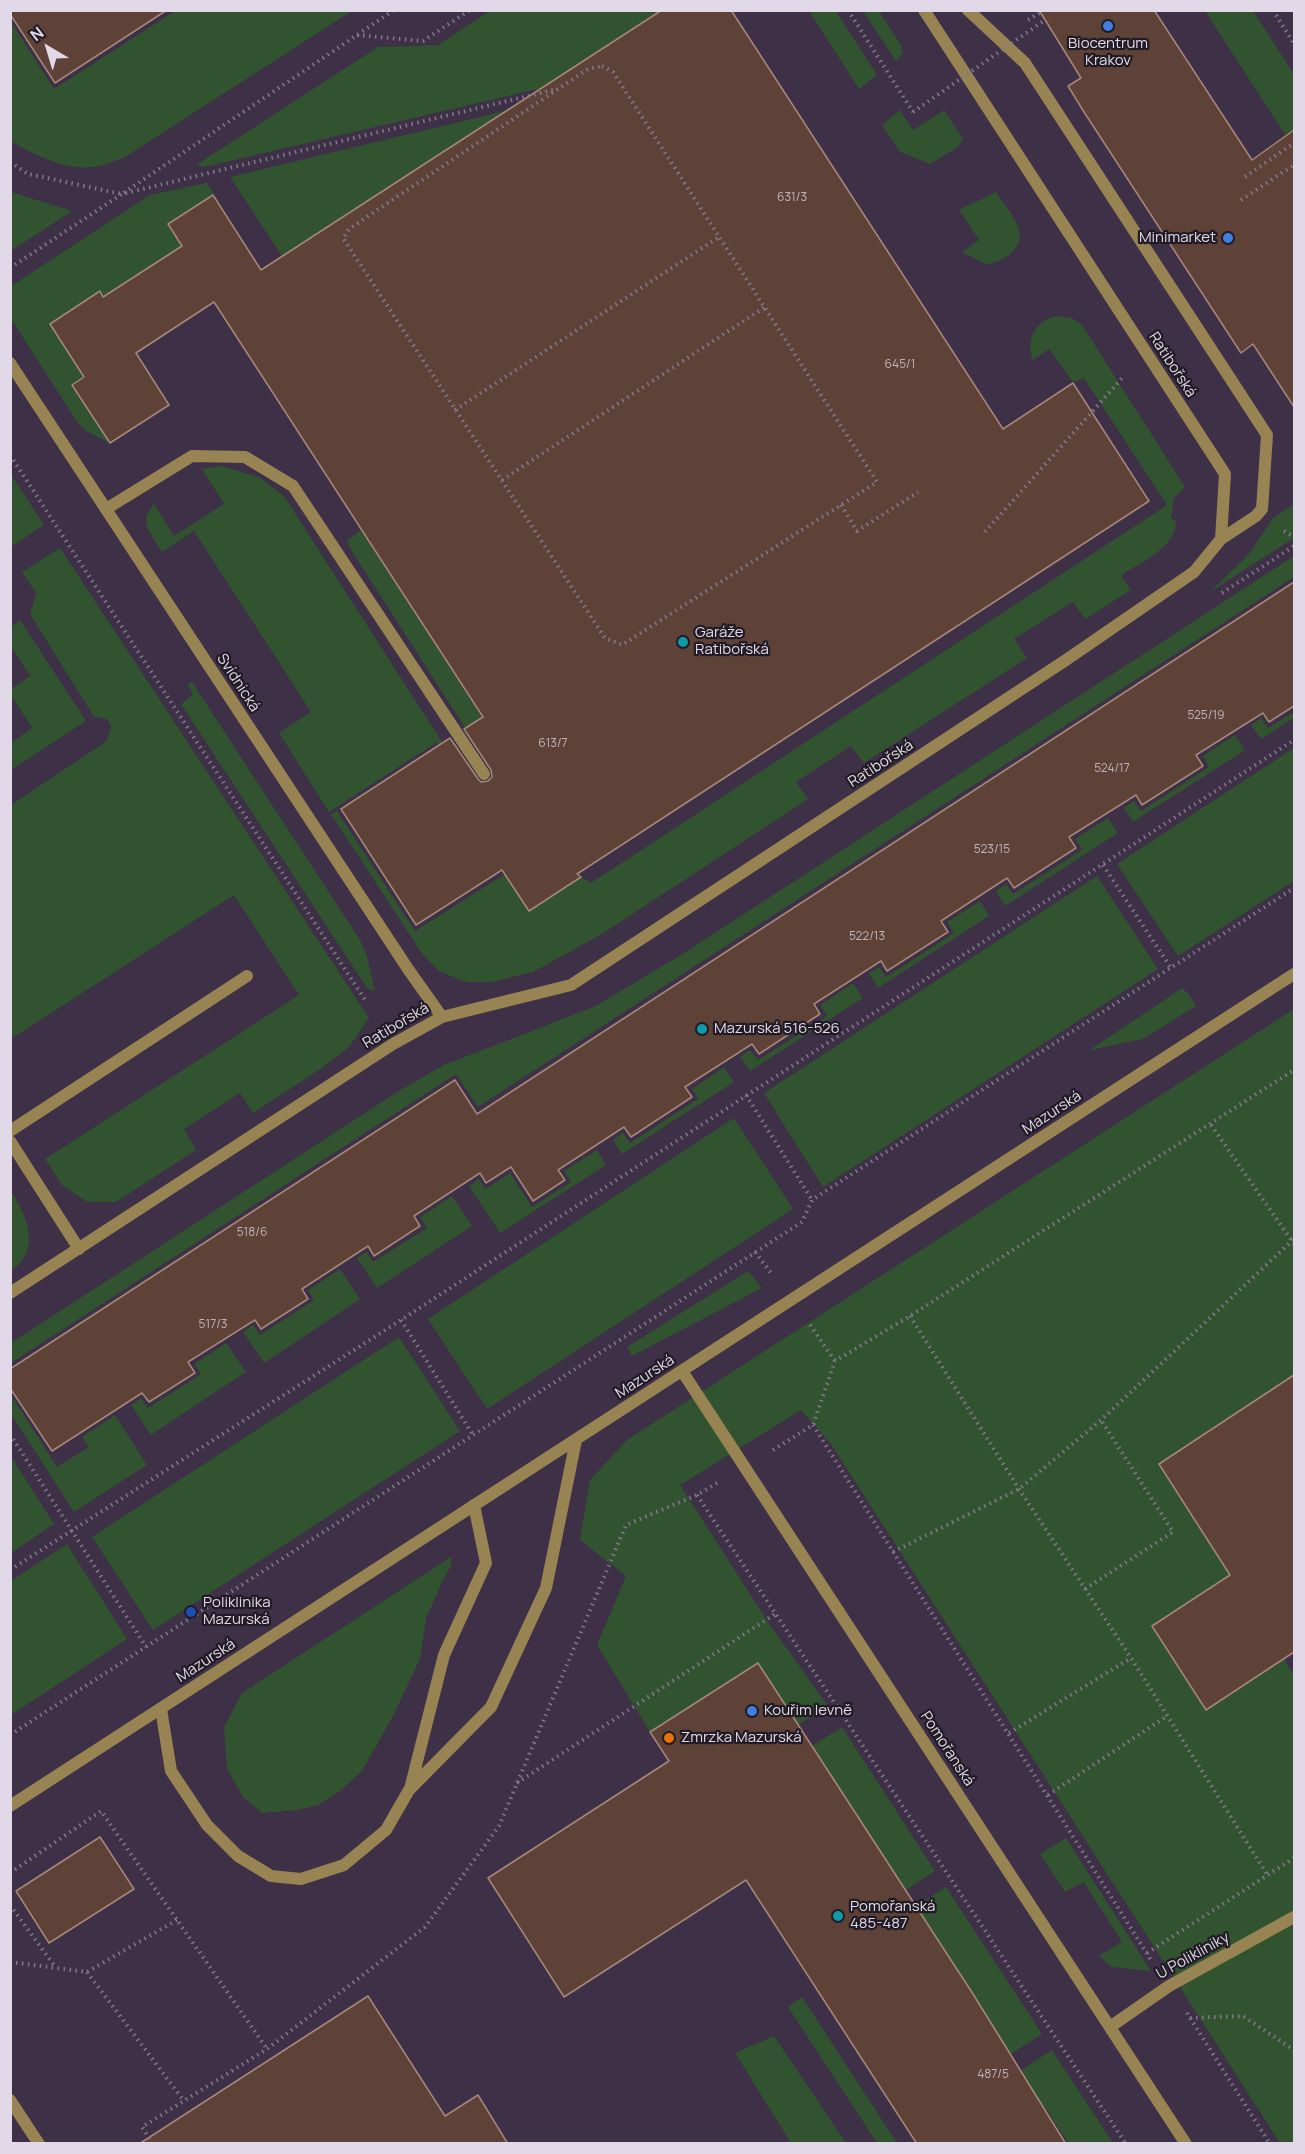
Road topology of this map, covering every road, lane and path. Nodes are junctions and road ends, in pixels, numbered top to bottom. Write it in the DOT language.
graph roads {
  1 [pos="394,10"];
  2 [pos="470,10"];
  3 [pos="848,10"];
  4 [pos="924,10"];
  5 [pos="968,10"];
  6 [pos="1273,10"];
  7 [pos="1041,12"];
  8 [pos="1045,20"];
  9 [pos="1026,22"];
  10 [pos="357,35"];
  11 [pos="1294,44"];
  12 [pos="560,88"];
  13 [pos="1294,143"];
  14 [pos="10,162"];
  15 [pos="1294,165"];
  16 [pos="1245,177"];
  17 [pos="122,194"];
  18 [pos="1241,200"];
  19 [pos="719,237"];
  20 [pos="10,268"];
  21 [pos="765,307"];
  22 [pos="10,363"];
  23 [pos="1124,375"];
  24 [pos="455,410"];
  25 [pos="10,455"];
  26 [pos="501,480"];
  27 [pos="918,492"];
  28 [pos="840,505"];
  29 [pos="106,509"];
  30 [pos="985,532"];
  31 [pos="1221,538"];
  32 [pos="1294,546"];
  33 [pos="1194,572"];
  34 [pos="1294,740"];
  35 [pos="484,774"];
  36 [pos="1103,865"];
  37 [pos="1294,888"];
  38 [pos="1171,968"];
  39 [pos="1294,974"];
  40 [pos="247,976"];
  41 [pos="367,1003"];
  42 [pos="442,1017"];
  43 [pos="1294,1070"];
  44 [pos="746,1095"];
  45 [pos="1211,1125"];
  46 [pos="10,1131"];
  47 [pos="10,1141"];
  48 [pos="812,1200"];
  49 [pos="1294,1241"];
  50 [pos="79,1249"];
  51 [pos="10,1293"];
  52 [pos="910,1316"];
  53 [pos="401,1320"];
  54 [pos="682,1371"];
  55 [pos="1101,1420"];
  56 [pos="813,1425"];
  57 [pos="10,1434"];
  58 [pos="473,1435"];
  59 [pos="576,1440"];
  60 [pos="744,1466"];
  61 [pos="1019,1489"];
  62 [pos="697,1495"];
  63 [pos="474,1505"];
  64 [pos="72,1530"];
  65 [pos="893,1552"];
  66 [pos="10,1570"];
  67 [pos="1085,1589"];
  68 [pos="775,1614"];
  69 [pos="146,1647"];
  70 [pos="1131,1658"];
  71 [pos="161,1709"];
  72 [pos="1167,1716"];
  73 [pos="1008,1733"];
  74 [pos="10,1735"];
  75 [pos="517,1783"];
  76 [pos="409,1790"];
  77 [pos="1048,1795"];
  78 [pos="10,1806"];
  79 [pos="1294,1858"];
  80 [pos="10,1873"];
  81 [pos="1268,1876"];
  82 [pos="10,1905"];
  83 [pos="1294,1917"];
  84 [pos="177,1920"];
  85 [pos="1147,1953"];
  86 [pos="10,1962"];
  87 [pos="57,1968"];
  88 [pos="87,1972"];
  89 [pos="1168,1986"];
  90 [pos="1190,2018"];
  91 [pos="1110,2027"];
  92 [pos="267,2049"];
  93 [pos="1294,2050"];
  94 [pos="10,2100"];
  95 [pos="184,2101"];
  96 [pos="39,2144"];
  97 [pos="153,2144"];
  98 [pos="1126,2144"];
  99 [pos="1186,2144"];
  100 [pos="1270,2144"];
  1 -- 10 [label="path"];
  2 -- 10 [label="path"];
  3 -- 8 [label="path, bridge"];
  4 -- 31 [label="street, Ratibořská"];
  5 -- 31 [label="street"];
  6 -- 11 [label="path"];
  7 -- 9 [label="path"];
  10 -- 17 [label="path"];
  12 -- 17 [label="path"];
  12 -- 19 [label="path"];
  12 -- 24 [label="path"];
  13 -- 16 [label="path"];
  14 -- 17 [label="path"];
  15 -- 18 [label="path"];
  17 -- 20 [label="path"];
  19 -- 21 [label="path"];
  19 -- 24 [label="path"];
  21 -- 26 [label="path"];
  21 -- 28 [label="path"];
  22 -- 29 [label="street, Svídnická"];
  23 -- 30 [label="path"];
  24 -- 26 [label="path"];
  25 -- 41 [label="path"];
  26 -- 28 [label="path"];
  27 -- 28 [label="path"];
  29 -- 35 [label="street"];
  29 -- 42 [label="street, Svídnická"];
  31 -- 33 [label="street, Ratibořská"];
  32 -- 33 [label="path"];
  33 -- 42 [label="street, Ratibořská"];
  34 -- 36 [label="path"];
  36 -- 38 [label="path"];
  36 -- 44 [label="path"];
  37 -- 38 [label="path"];
  38 -- 48 [label="path"];
  39 -- 54 [label="street, Mazurská"];
  40 -- 46 [label="street"];
  42 -- 50 [label="street, Ratibořská"];
  43 -- 45 [label="path"];
  44 -- 48 [label="path"];
  44 -- 53 [label="path"];
  45 -- 49 [label="path"];
  45 -- 52 [label="path"];
  47 -- 50 [label="street"];
  48 -- 58 [label="path"];
  49 -- 55 [label="path"];
  50 -- 51 [label="street, Ratibořská"];
  52 -- 56 [label="path"];
  52 -- 61 [label="path"];
  53 -- 58 [label="path"];
  53 -- 64 [label="path"];
  54 -- 59 [label="street, Mazurská"];
  54 -- 60 [label="street, Pomořanská"];
  55 -- 61 [label="path"];
  55 -- 67 [label="path"];
  56 -- 60 [label="path"];
  56 -- 65 [label="path"];
  57 -- 64 [label="path"];
  58 -- 69 [label="path"];
  59 -- 63 [label="street, Mazurská"];
  59 -- 76 [label="street"];
  60 -- 62 [label="path"];
  60 -- 91 [label="street, Pomořanská"];
  61 -- 65 [label="path"];
  61 -- 67 [label="path"];
  62 -- 68 [label="path"];
  62 -- 75 [label="path"];
  63 -- 71 [label="street, Mazurská"];
  63 -- 76 [label="street"];
  64 -- 66 [label="path"];
  64 -- 69 [label="path"];
  65 -- 73 [label="path"];
  67 -- 70 [label="path"];
  68 -- 75 [label="path"];
  68 -- 98 [label="path"];
  69 -- 74 [label="path"];
  70 -- 72 [label="path"];
  70 -- 73 [label="path"];
  71 -- 76 [label="street"];
  71 -- 78 [label="street, Mazurská"];
  72 -- 77 [label="path"];
  72 -- 81 [label="path"];
  73 -- 77 [label="path"];
  75 -- 92 [label="path"];
  77 -- 85 [label="path"];
  79 -- 81 [label="path"];
  80 -- 84 [label="path"];
  81 -- 85 [label="path"];
  82 -- 87 [label="path"];
  83 -- 89 [label="street, U Polikliniky"];
  84 -- 88 [label="path"];
  84 -- 92 [label="path"];
  85 -- 89 [label="path"];
  86 -- 87 [label="path"];
  87 -- 88 [label="path"];
  88 -- 95 [label="path"];
  89 -- 90 [label="path"];
  89 -- 91 [label="street, U Polikliniky"];
  90 -- 93 [label="path"];
  90 -- 100 [label="path"];
  91 -- 99 [label="street, Pomořanská"];
  92 -- 95 [label="path"];
  94 -- 96 [label="street"];
  95 -- 97 [label="path"];
}
